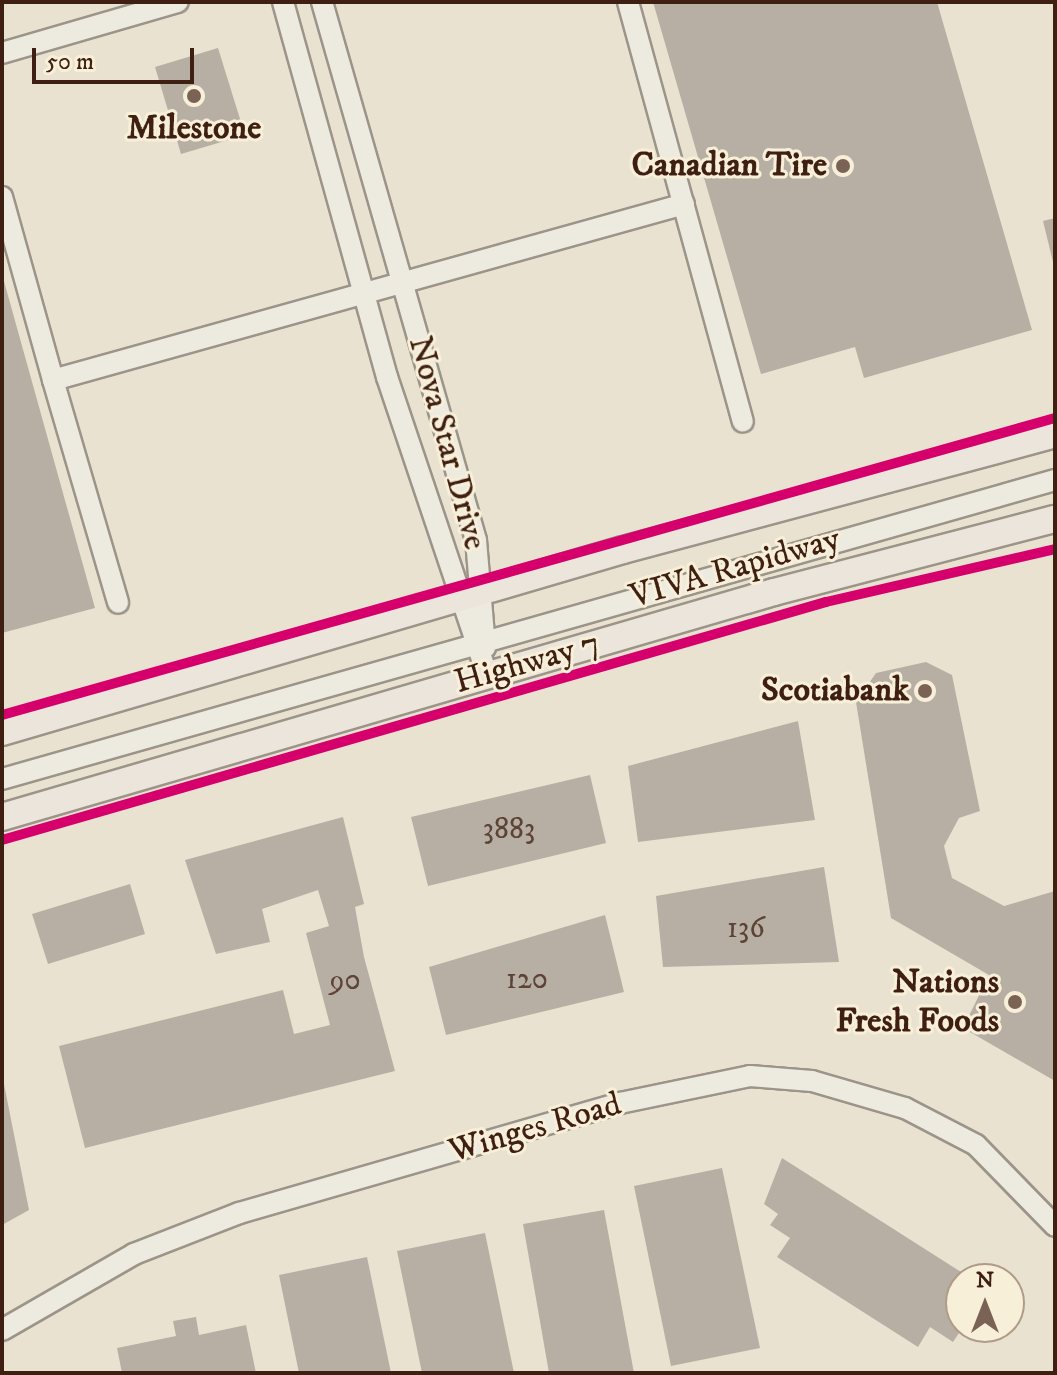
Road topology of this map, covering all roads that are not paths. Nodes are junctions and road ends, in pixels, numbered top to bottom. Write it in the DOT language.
graph roads {
  1 [pos="178,2"];
  2 [pos="283,2"];
  3 [pos="322,2"];
  4 [pos="628,2"];
  5 [pos="2,53"];
  6 [pos="2,197"];
  7 [pos="684,204"];
  8 [pos="404,282"];
  9 [pos="364,293"];
  10 [pos="53,380"];
  11 [pos="743,422"];
  12 [pos="1055,434"];
  13 [pos="1055,480"];
  14 [pos="1055,519"];
  15 [pos="469,595"];
  16 [pos="118,603"];
  17 [pos="479,640"];
  18 [pos="487,675"];
  19 [pos="2,732"];
  20 [pos="2,779"];
  21 [pos="2,817"];
  22 [pos="1055,1226"];
  23 [pos="2,1330"];
  1 -- 5 [label="street"];
  2 -- 9 [label="street, Nova Star Drive"];
  3 -- 8 [label="street, Nova Star Drive"];
  4 -- 7 [label="street"];
  6 -- 10 [label="street"];
  7 -- 8 [label="street"];
  7 -- 11 [label="street"];
  8 -- 9 [label="street"];
  8 -- 15 [label="street, Nova Star Drive"];
  9 -- 10 [label="street"];
  9 -- 15 [label="street, Nova Star Drive"];
  10 -- 16 [label="street"];
  12 -- 15 [label="main road"];
  13 -- 17 [label="street, VIVA Rapidway"];
  14 -- 18 [label="main road, Highway 7"];
  15 -- 17 [label="street, Nova Star Drive"];
  15 -- 19 [label="main road"];
  17 -- 18 [label="street, Nova Star Drive"];
  17 -- 20 [label="street, VIVA Rapidway"];
  18 -- 21 [label="main road, Highway 7"];
  22 -- 23 [label="street, Winges Road"];
}
